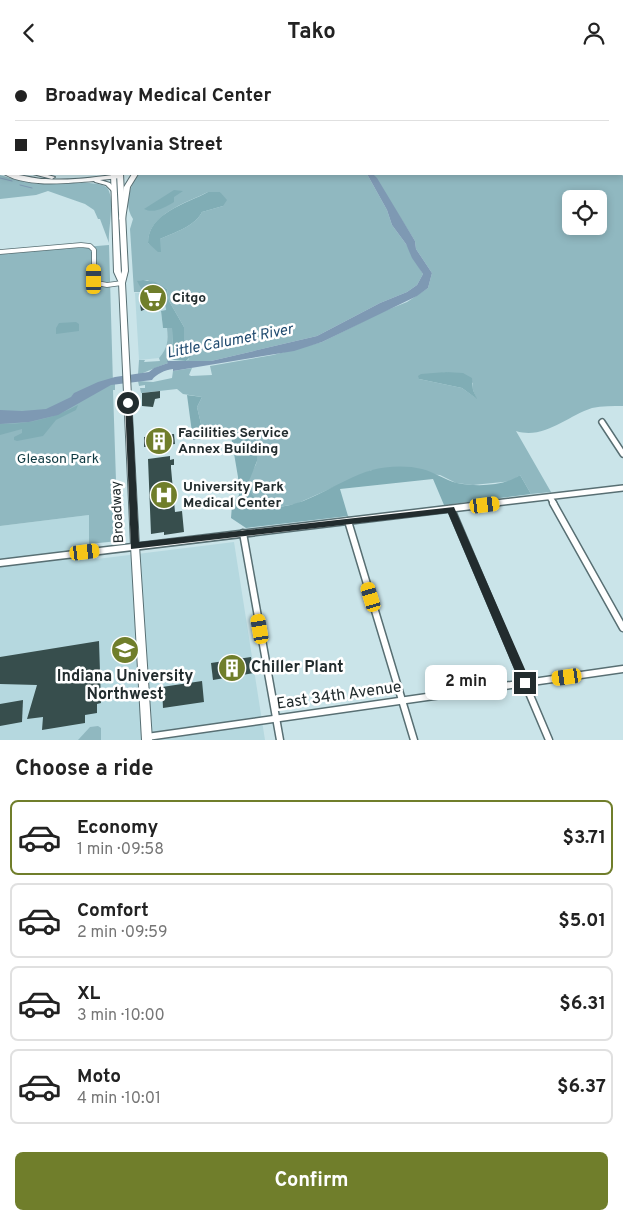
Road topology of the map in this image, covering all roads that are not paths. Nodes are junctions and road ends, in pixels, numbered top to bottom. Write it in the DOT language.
graph roads {
  1 [pos="12,175"];
  2 [pos="43,175"];
  3 [pos="75,175"];
  4 [pos="117,175"];
  5 [pos="134,175"];
  6 [pos="72,181"];
  7 [pos="113,190"];
  8 [pos="122,219"];
  9 [pos="0,252"];
  10 [pos="122,283"];
  11 [pos="602,422"];
  12 [pos="623,454"];
  13 [pos="623,488"];
  14 [pos="550,497"];
  15 [pos="451,509"];
  16 [pos="348,521"];
  17 [pos="243,533"];
  18 [pos="135,546"];
  19 [pos="0,563"];
  20 [pos="623,628"];
  21 [pos="623,669"];
  22 [pos="525,683"];
  23 [pos="402,701"];
  24 [pos="276,719"];
  25 [pos="147,739"];
  26 [pos="280,740"];
  27 [pos="414,740"];
  28 [pos="550,740"];
  1 -- 6 [label="highway"];
  2 -- 3 [label="highway"];
  4 -- 6 [label="highway"];
  4 -- 7 [label="main road, Broadway"];
  4 -- 8 [label="main road, Broadway"];
  5 -- 8 [label="highway"];
  6 -- 7 [label="highway"];
  7 -- 10 [label="main road, Broadway"];
  8 -- 10 [label="main road, Broadway"];
  9 -- 10 [label="street"];
  10 -- 18 [label="main road, Broadway"];
  11 -- 12 [label="street"];
  13 -- 14 [label="street"];
  14 -- 15 [label="street"];
  14 -- 20 [label="street"];
  15 -- 16 [label="street"];
  15 -- 22 [label="street"];
  16 -- 17 [label="street"];
  16 -- 23 [label="street"];
  17 -- 18 [label="street"];
  17 -- 24 [label="street"];
  18 -- 19 [label="street"];
  18 -- 25 [label="main road, Broadway"];
  21 -- 22 [label="street, East 34th Avenue"];
  22 -- 23 [label="street, East 34th Avenue"];
  22 -- 28 [label="street"];
  23 -- 24 [label="street, East 34th Avenue"];
  23 -- 27 [label="street"];
  24 -- 25 [label="street, East 34th Avenue"];
  24 -- 26 [label="street"];
}
